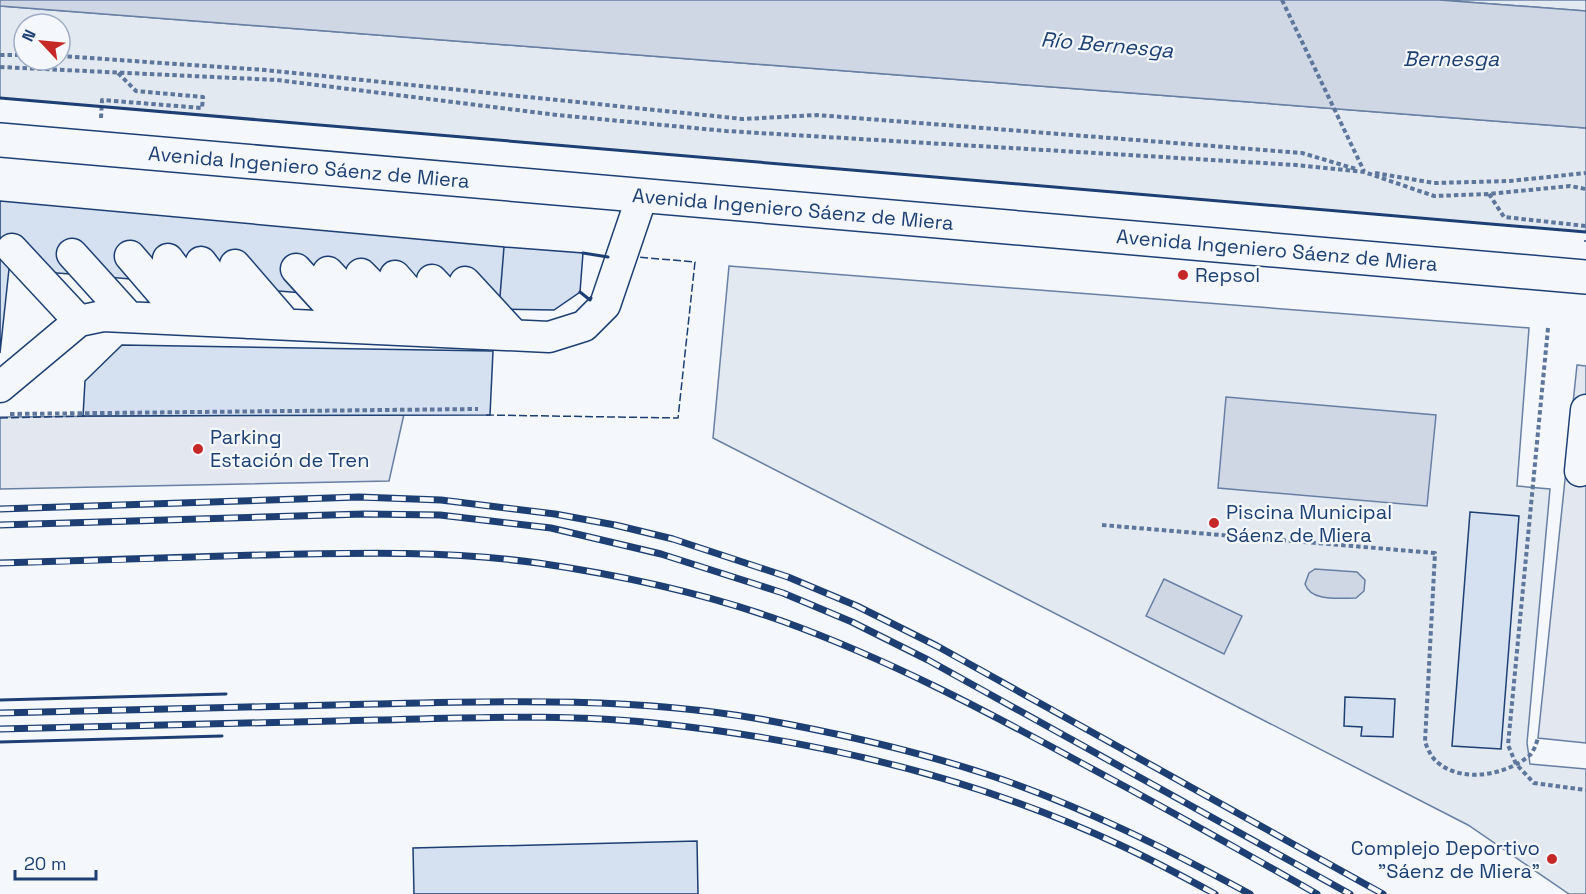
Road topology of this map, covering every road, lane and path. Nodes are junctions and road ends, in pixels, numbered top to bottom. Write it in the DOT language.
graph roads {
  1 [pos="1282,0"];
  2 [pos="72,57"];
  3 [pos="0,67"];
  4 [pos="116,71"];
  5 [pos="101,118"];
  6 [pos="0,140"];
  7 [pos="1364,172"];
  8 [pos="1586,173"];
  9 [pos="1586,189"];
  10 [pos="1489,194"];
  11 [pos="642,196"];
  12 [pos="1586,226"];
  13 [pos="26,249"];
  14 [pos="86,254"];
  15 [pos="130,256"];
  16 [pos="168,259"];
  17 [pos="201,262"];
  18 [pos="249,266"];
  19 [pos="296,270"];
  20 [pos="328,272"];
  21 [pos="361,274"];
  22 [pos="395,276"];
  23 [pos="1586,277"];
  24 [pos="432,280"];
  25 [pos="465,282"];
  26 [pos="117,318"];
  27 [pos="184,320"];
  28 [pos="214,321"];
  29 [pos="247,322"];
  30 [pos="299,325"];
  31 [pos="349,327"];
  32 [pos="1548,328"];
  33 [pos="381,329"];
  34 [pos="430,331"];
  35 [pos="483,333"];
  36 [pos="514,335"];
  37 [pos="0,387"];
  38 [pos="478,409"];
  39 [pos="1586,410"];
  40 [pos="0,414"];
  41 [pos="1580,471"];
  42 [pos="1102,525"];
  43 [pos="1538,738"];
  44 [pos="1516,764"];
  45 [pos="1586,790"];
  1 -- 7 [label="path"];
  2 -- 7 [label="path"];
  3 -- 4 [label="path"];
  4 -- 5 [label="path"];
  4 -- 7 [label="path"];
  6 -- 11 [label="main road, Avenida Ingeniero Sáenz de Miera"];
  7 -- 8 [label="path"];
  7 -- 10 [label="path"];
  9 -- 10 [label="path"];
  10 -- 12 [label="path"];
  11 -- 23 [label="main road, Avenida Ingeniero Sáenz de Miera"];
  11 -- 36 [label="lane"];
  13 -- 26 [label="lane"];
  14 -- 26 [label="lane"];
  15 -- 27 [label="lane"];
  16 -- 28 [label="lane"];
  17 -- 29 [label="lane"];
  18 -- 30 [label="lane"];
  19 -- 31 [label="lane"];
  20 -- 33 [label="lane"];
  21 -- 34 [label="lane"];
  22 -- 34 [label="lane"];
  24 -- 35 [label="lane"];
  25 -- 36 [label="lane"];
  26 -- 27 [label="lane"];
  26 -- 37 [label="lane"];
  27 -- 28 [label="lane"];
  28 -- 29 [label="lane"];
  29 -- 30 [label="lane"];
  30 -- 31 [label="lane"];
  31 -- 33 [label="lane"];
  32 -- 44 [label="path"];
  33 -- 34 [label="lane"];
  34 -- 35 [label="lane"];
  35 -- 36 [label="lane"];
  38 -- 40 [label="path"];
  39 -- 41 [label="lane"];
  42 -- 44 [label="path"];
  43 -- 44 [label="path"];
  44 -- 45 [label="path"];
}
